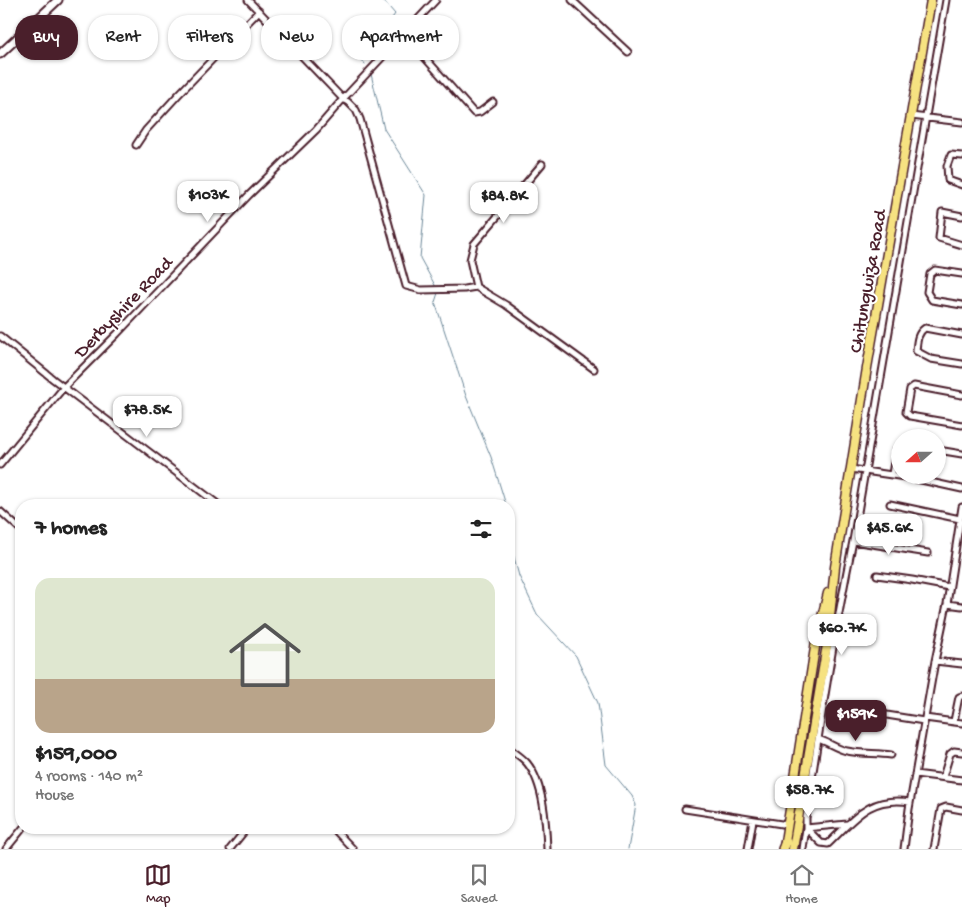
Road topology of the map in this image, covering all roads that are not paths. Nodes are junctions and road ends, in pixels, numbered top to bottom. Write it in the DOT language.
graph roads {
  1 [pos="58,0"];
  2 [pos="248,0"];
  3 [pos="436,0"];
  4 [pos="572,0"];
  5 [pos="931,0"];
  6 [pos="946,0"];
  7 [pos="259,11"];
  8 [pos="421,15"];
  9 [pos="628,52"];
  10 [pos="0,54"];
  11 [pos="379,60"];
  12 [pos="428,60"];
  13 [pos="342,99"];
  14 [pos="493,102"];
  15 [pos="911,116"];
  16 [pos="926,117"];
  17 [pos="962,122"];
  18 [pos="136,145"];
  19 [pos="962,156"];
  20 [pos="542,164"];
  21 [pos="962,185"];
  22 [pos="962,216"];
  23 [pos="962,245"];
  24 [pos="962,274"];
  25 [pos="476,287"];
  26 [pos="962,305"];
  27 [pos="962,335"];
  28 [pos="0,336"];
  29 [pos="962,364"];
  30 [pos="594,369"];
  31 [pos="64,387"];
  32 [pos="962,394"];
  33 [pos="962,424"];
  34 [pos="946,451"];
  35 [pos="962,454"];
  36 [pos="0,465"];
  37 [pos="851,469"];
  38 [pos="864,471"];
  39 [pos="891,474"];
  40 [pos="939,484"];
  41 [pos="962,489"];
  42 [pos="210,499"];
  43 [pos="890,504"];
  44 [pos="962,507"];
  45 [pos="0,511"];
  46 [pos="960,519"];
  47 [pos="15,525"];
  48 [pos="853,541"];
  49 [pos="955,548"];
  50 [pos="962,549"];
  51 [pos="928,553"];
  52 [pos="835,567"];
  53 [pos="876,575"];
  54 [pos="949,587"];
  55 [pos="947,604"];
  56 [pos="962,606"];
  57 [pos="935,661"];
  58 [pos="962,664"];
  59 [pos="962,696"];
  60 [pos="850,716"];
  61 [pos="925,719"];
  62 [pos="954,721"];
  63 [pos="962,723"];
  64 [pos="818,739"];
  65 [pos="962,752"];
  66 [pos="515,753"];
  67 [pos="891,755"];
  68 [pos="915,774"];
  69 [pos="944,777"];
  70 [pos="962,780"];
  71 [pos="910,802"];
  72 [pos="685,809"];
  73 [pos="962,810"];
  74 [pos="753,820"];
  75 [pos="848,824"];
  76 [pos="788,825"];
  77 [pos="806,828"];
  78 [pos="18,834"];
  79 [pos="242,834"];
  80 [pos="339,834"];
  81 [pos="784,847"];
  82 [pos="6,849"];
  83 [pos="230,849"];
  84 [pos="353,849"];
  85 [pos="547,849"];
  86 [pos="748,849"];
  87 [pos="793,849"];
  88 [pos="803,849"];
  89 [pos="904,849"];
  90 [pos="934,849"];
  1 -- 10 [label="main road"];
  2 -- 7 [label="street"];
  3 -- 8 [label="street, Derbyshire Road"];
  4 -- 9 [label="street"];
  5 -- 15 [label="main road, Chitungwiza Road"];
  6 -- 16 [label="street"];
  7 -- 13 [label="street"];
  7 -- 18 [label="street"];
  11 -- 13 [label="street, Derbyshire Road"];
  12 -- 14 [label="street"];
  13 -- 25 [label="street"];
  13 -- 31 [label="street, Derbyshire Road"];
  15 -- 16 [label="street"];
  15 -- 37 [label="main road, Chitungwiza Road"];
  16 -- 17 [label="street"];
  16 -- 38 [label="street"];
  19 -- 21 [label="street"];
  20 -- 25 [label="street"];
  22 -- 23 [label="street"];
  24 -- 26 [label="street"];
  25 -- 30 [label="street"];
  27 -- 29 [label="street"];
  28 -- 31 [label="street"];
  31 -- 36 [label="street, Derbyshire Road"];
  31 -- 42 [label="street"];
  32 -- 33 [label="street"];
  34 -- 35 [label="street"];
  37 -- 38 [label="street"];
  37 -- 52 [label="main road, Chitungwiza Road"];
  38 -- 39 [label="street"];
  38 -- 48 [label="street"];
  40 -- 41 [label="street"];
  43 -- 46 [label="street"];
  44 -- 46 [label="street"];
  45 -- 47 [label="street"];
  46 -- 49 [label="street"];
  48 -- 51 [label="street"];
  48 -- 64 [label="street"];
  49 -- 50 [label="street"];
  49 -- 54 [label="street"];
  52 -- 76 [label="main road"];
  52 -- 87 [label="main road"];
  53 -- 54 [label="street"];
  54 -- 55 [label="street"];
  55 -- 56 [label="street"];
  55 -- 57 [label="street"];
  57 -- 58 [label="street"];
  57 -- 61 [label="street"];
  59 -- 62 [label="street"];
  60 -- 61 [label="street"];
  61 -- 62 [label="street"];
  61 -- 68 [label="street"];
  62 -- 63 [label="street"];
  64 -- 67 [label="street"];
  64 -- 77 [label="street"];
  65 -- 69 [label="street"];
  66 -- 85 [label="street"];
  68 -- 69 [label="street"];
  68 -- 71 [label="street"];
  69 -- 70 [label="street"];
  71 -- 75 [label="street"];
  71 -- 89 [label="street"];
  72 -- 74 [label="street"];
  73 -- 90 [label="street"];
  74 -- 76 [label="street"];
  74 -- 86 [label="street"];
  75 -- 77 [label="street"];
  75 -- 77 [label="street"];
  76 -- 81 [label="main road"];
  77 -- 88 [label="street"];
  78 -- 82 [label="street"];
  79 -- 83 [label="street"];
  80 -- 84 [label="street"];
}
